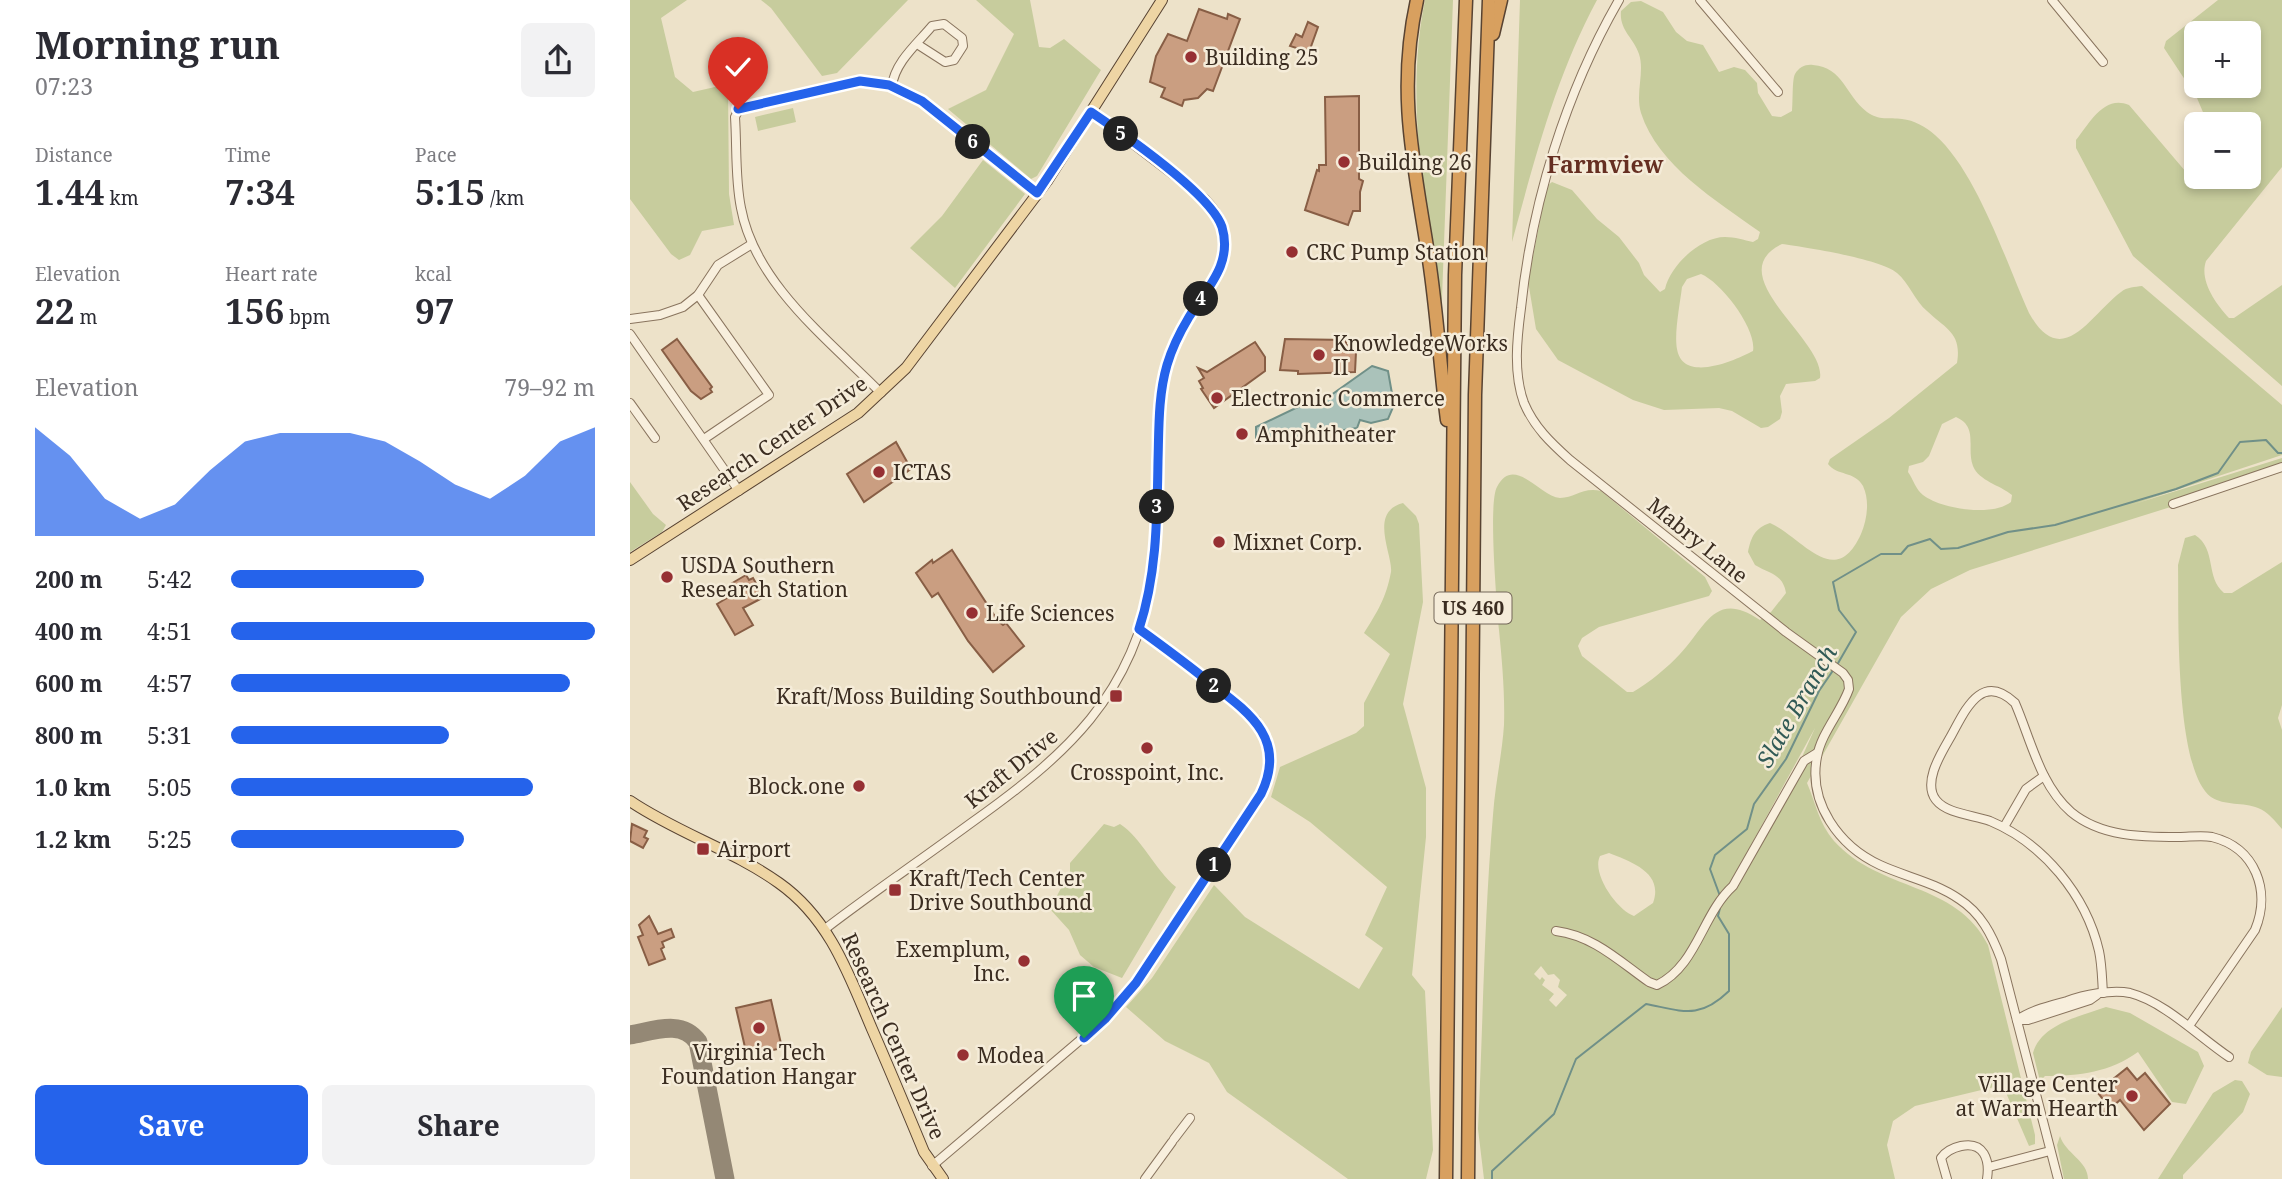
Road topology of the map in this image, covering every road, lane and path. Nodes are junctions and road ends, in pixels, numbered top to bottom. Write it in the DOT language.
graph roads {
  1 [pos="1162,0"];
  2 [pos="1417,0"];
  3 [pos="1466,0"];
  4 [pos="1489,0"];
  5 [pos="1501,0"];
  6 [pos="1619,0"];
  7 [pos="1700,0"];
  8 [pos="2052,0"];
  9 [pos="917,44"];
  10 [pos="1486,55"];
  11 [pos="2103,62"];
  12 [pos="892,86"];
  13 [pos="1778,92"];
  14 [pos="1091,112"];
  15 [pos="1037,193"];
  16 [pos="752,244"];
  17 [pos="698,295"];
  18 [pos="630,319"];
  19 [pos="630,334"];
  20 [pos="881,393"];
  21 [pos="630,403"];
  22 [pos="655,438"];
  23 [pos="704,439"];
  24 [pos="2282,467"];
  25 [pos="1453,472"];
  26 [pos="739,491"];
  27 [pos="2173,504"];
  28 [pos="630,560"];
  29 [pos="1139,629"];
  30 [pos="1817,753"];
  31 [pos="2043,776"];
  32 [pos="630,801"];
  33 [pos="2004,827"];
  34 [pos="825,929"];
  35 [pos="1556,931"];
  36 [pos="2100,994"];
  37 [pos="2017,1020"];
  38 [pos="2189,1027"];
  39 [pos="2229,1057"];
  40 [pos="1190,1118"];
  41 [pos="2050,1151"];
  42 [pos="932,1166"];
  43 [pos="1989,1167"];
  44 [pos="943,1179"];
  45 [pos="1145,1179"];
  46 [pos="1446,1179"];
  47 [pos="1468,1179"];
  48 [pos="1947,1179"];
  49 [pos="1987,1179"];
  50 [pos="2058,1179"];
  1 -- 14 [label="main road, Research Center Drive"];
  2 -- 25 [label="highway"];
  3 -- 25 [label="highway, US 460"];
  4 -- 10 [label="highway, US 460"];
  5 -- 10 [label="highway"];
  6 -- 30 [label="street, Mabry Lane"];
  7 -- 13 [label="street"];
  8 -- 11 [label="street"];
  9 -- 9 [label="street"];
  9 -- 12 [label="street"];
  10 -- 47 [label="highway, US 460"];
  12 -- 15 [label="street"];
  12 -- 16 [label="street"];
  14 -- 15 [label="main road, Research Center Drive"];
  14 -- 29 [label="street, Kraft Drive"];
  15 -- 20 [label="main road, Research Center Drive"];
  16 -- 17 [label="street"];
  16 -- 20 [label="street"];
  17 -- 18 [label="street"];
  17 -- 23 [label="street"];
  19 -- 23 [label="street"];
  20 -- 26 [label="main road, Research Center Drive"];
  21 -- 22 [label="street"];
  23 -- 26 [label="street"];
  24 -- 27 [label="street"];
  25 -- 46 [label="highway, US 460"];
  26 -- 28 [label="main road, Research Center Drive"];
  29 -- 34 [label="street, Kraft Drive"];
  29 -- 42 [label="street"];
  30 -- 35 [label="street"];
  30 -- 37 [label="street"];
  31 -- 33 [label="street"];
  31 -- 33 [label="street"];
  31 -- 38 [label="street"];
  32 -- 34 [label="main road, Research Center Drive"];
  33 -- 36 [label="street"];
  34 -- 42 [label="main road, Research Center Drive"];
  36 -- 37 [label="street"];
  36 -- 38 [label="street"];
  37 -- 41 [label="street"];
  38 -- 39 [label="street"];
  40 -- 45 [label="street"];
  41 -- 43 [label="street"];
  41 -- 50 [label="street"];
  42 -- 44 [label="main road, Research Center Drive"];
  43 -- 48 [label="street"];
  43 -- 49 [label="street"];
}
